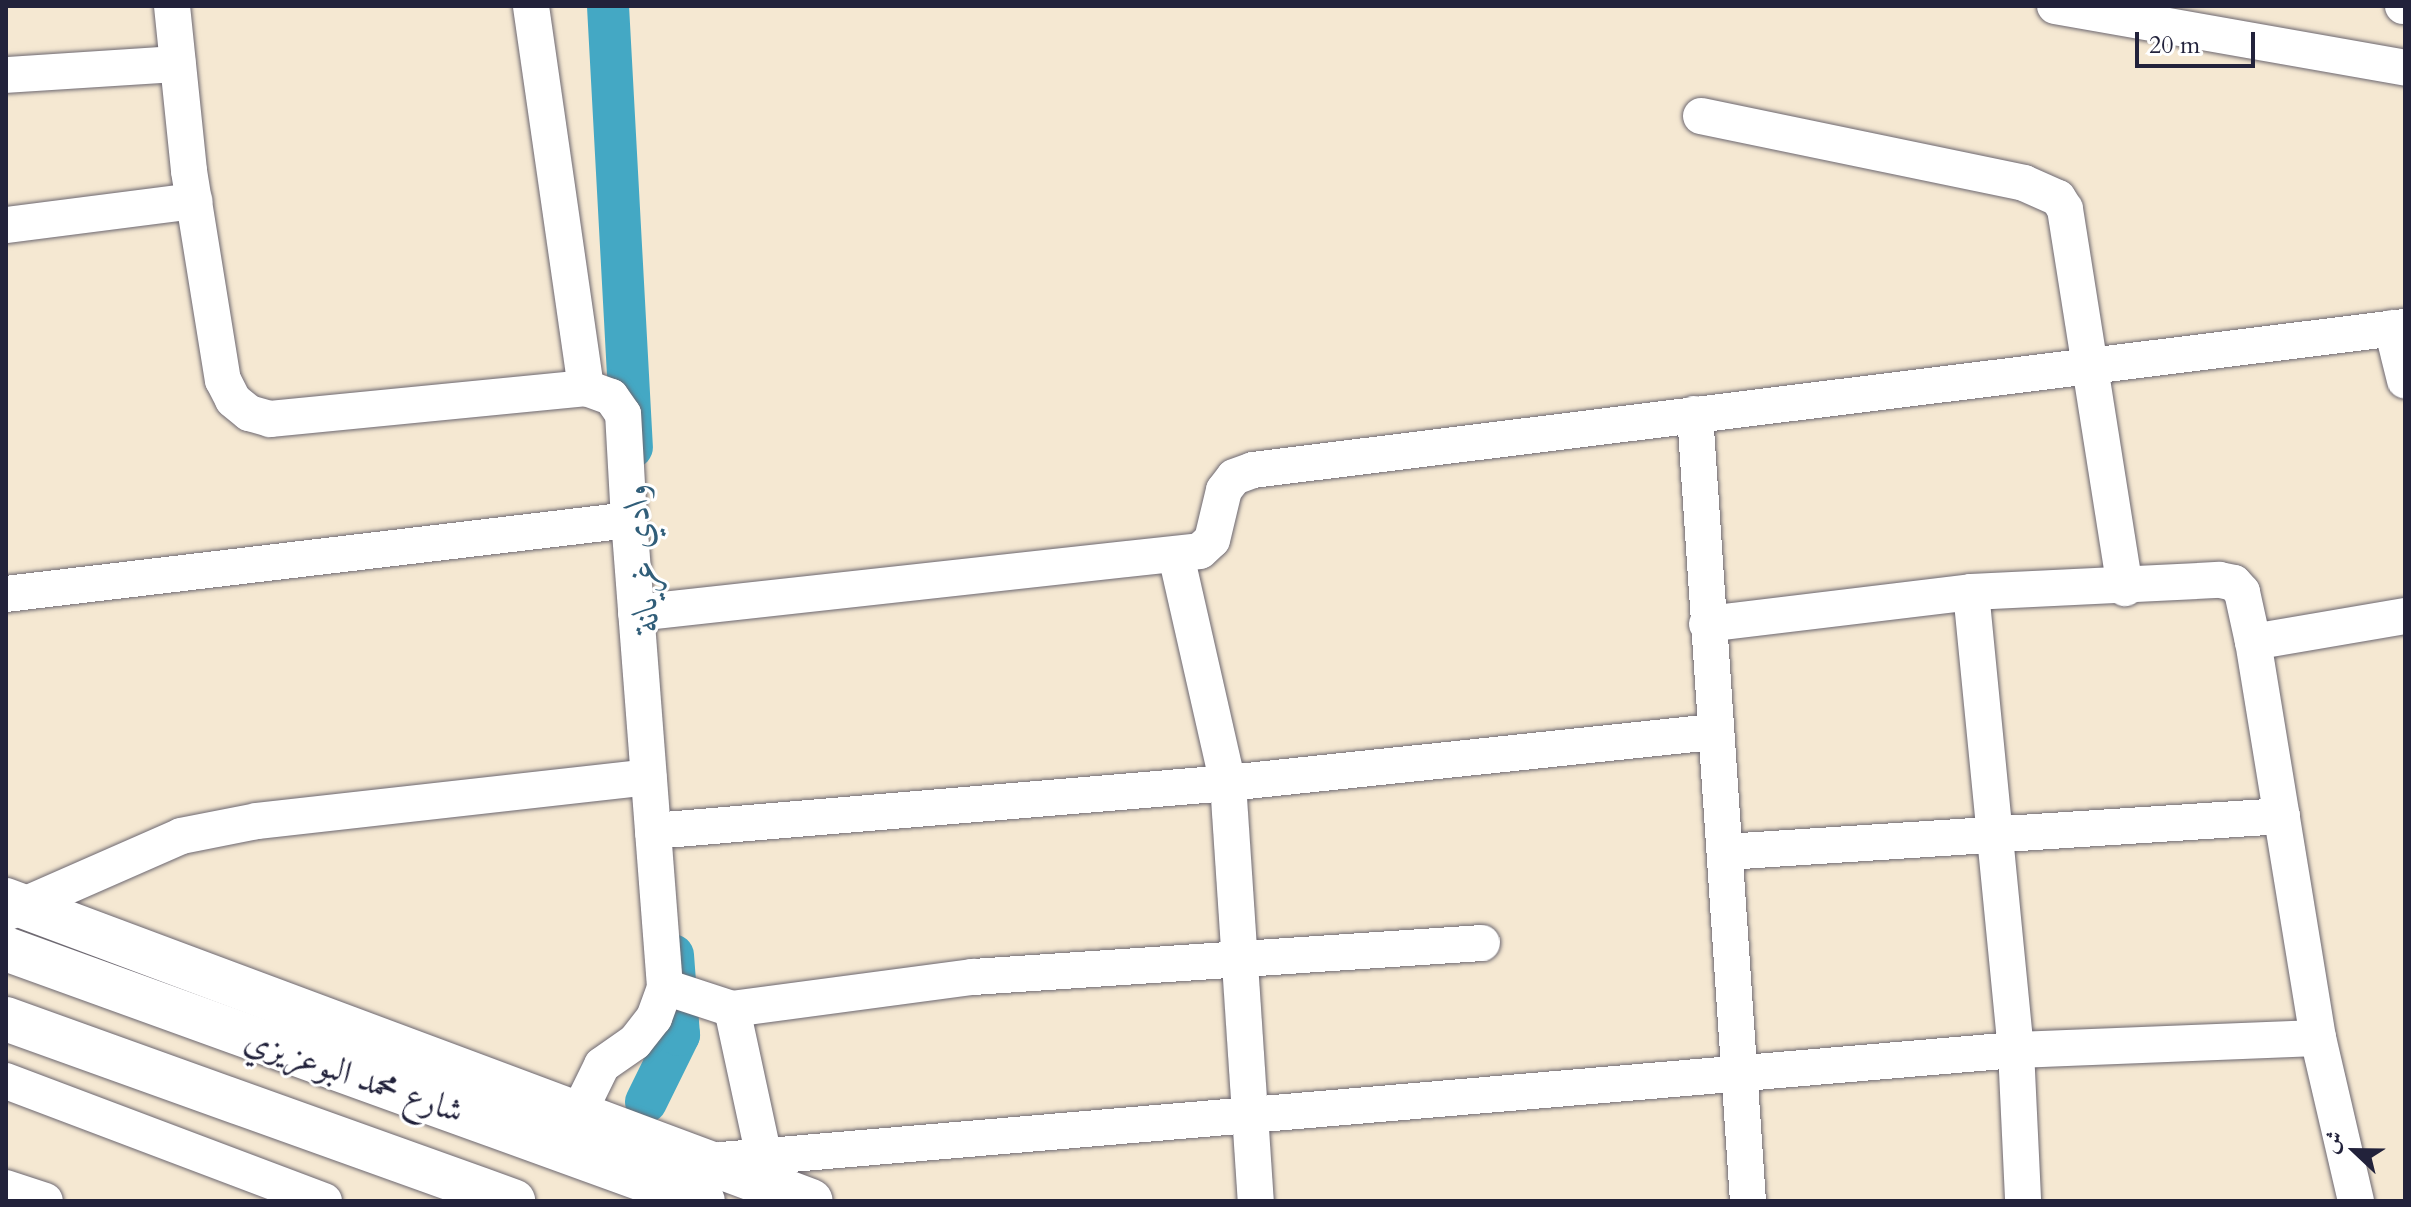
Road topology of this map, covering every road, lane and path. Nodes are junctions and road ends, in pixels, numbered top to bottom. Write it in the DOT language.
graph roads {
  1 [pos="172,6"];
  2 [pos="531,6"];
  3 [pos="2055,6"];
  4 [pos="2114,11"];
  5 [pos="178,64"];
  6 [pos="2405,68"];
  7 [pos="6,75"];
  8 [pos="1701,116"];
  9 [pos="194,201"];
  10 [pos="6,225"];
  11 [pos="2398,328"];
  12 [pos="2089,369"];
  13 [pos="2405,380"];
  14 [pos="586,388"];
  15 [pos="1695,414"];
  16 [pos="629,520"];
  17 [pos="1176,555"];
  18 [pos="2125,588"];
  19 [pos="1971,592"];
  20 [pos="6,594"];
  21 [pos="636,613"];
  22 [pos="2405,616"];
  23 [pos="1707,624"];
  24 [pos="2253,642"];
  25 [pos="1713,732"];
  26 [pos="649,777"];
  27 [pos="1228,783"];
  28 [pos="2282,816"];
  29 [pos="1997,830"];
  30 [pos="653,831"];
  31 [pos="1726,852"];
  32 [pos="10,906"];
  33 [pos="1482,943"];
  34 [pos="6,949"];
  35 [pos="1243,959"];
  36 [pos="665,987"];
  37 [pos="732,1009"];
  38 [pos="6,1019"];
  39 [pos="2318,1038"];
  40 [pos="2016,1050"];
  41 [pos="1738,1074"];
  42 [pos="6,1081"];
  43 [pos="579,1112"];
  44 [pos="1252,1114"];
  45 [pos="764,1157"];
  46 [pos="6,1188"];
  47 [pos="704,1189"];
  48 [pos="45,1201"];
  49 [pos="324,1201"];
  50 [pos="513,1201"];
  51 [pos="811,1201"];
  52 [pos="1256,1201"];
  53 [pos="1744,1201"];
  54 [pos="2023,1201"];
  55 [pos="2356,1201"];
  1 -- 5 [label="street"];
  2 -- 14 [label="street"];
  3 -- 4 [label="street"];
  4 -- 6 [label="street"];
  5 -- 7 [label="street"];
  5 -- 9 [label="street"];
  8 -- 12 [label="street"];
  9 -- 10 [label="street"];
  9 -- 14 [label="street"];
  11 -- 12 [label="street"];
  11 -- 13 [label="street"];
  12 -- 15 [label="street"];
  12 -- 18 [label="street"];
  14 -- 16 [label="street"];
  15 -- 17 [label="street"];
  15 -- 23 [label="street"];
  16 -- 20 [label="street"];
  16 -- 21 [label="street"];
  17 -- 21 [label="street"];
  17 -- 27 [label="street"];
  18 -- 19 [label="street"];
  18 -- 24 [label="street"];
  19 -- 23 [label="street"];
  19 -- 29 [label="street"];
  21 -- 26 [label="street"];
  22 -- 24 [label="street"];
  23 -- 25 [label="street"];
  24 -- 28 [label="street"];
  25 -- 27 [label="street"];
  25 -- 31 [label="street"];
  26 -- 30 [label="street"];
  26 -- 32 [label="street"];
  27 -- 30 [label="street"];
  27 -- 35 [label="street"];
  28 -- 29 [label="street"];
  28 -- 39 [label="street"];
  29 -- 31 [label="street"];
  29 -- 40 [label="street"];
  30 -- 36 [label="street"];
  31 -- 41 [label="street"];
  32 -- 43 [label="main road"];
  33 -- 35 [label="street"];
  34 -- 47 [label="main road, شارع محمد البوعزيزي"];
  35 -- 37 [label="street"];
  35 -- 44 [label="street"];
  36 -- 37 [label="street"];
  36 -- 43 [label="street"];
  37 -- 45 [label="street"];
  38 -- 50 [label="main road, شارع محمد البوعزيزي"];
  39 -- 40 [label="street"];
  39 -- 55 [label="street"];
  40 -- 41 [label="street"];
  40 -- 54 [label="street"];
  41 -- 44 [label="street"];
  41 -- 53 [label="street"];
  42 -- 49 [label="street"];
  43 -- 47 [label="main road"];
  44 -- 45 [label="street"];
  44 -- 52 [label="street"];
  45 -- 47 [label="street"];
  46 -- 48 [label="street"];
  47 -- 51 [label="main road"];
}
